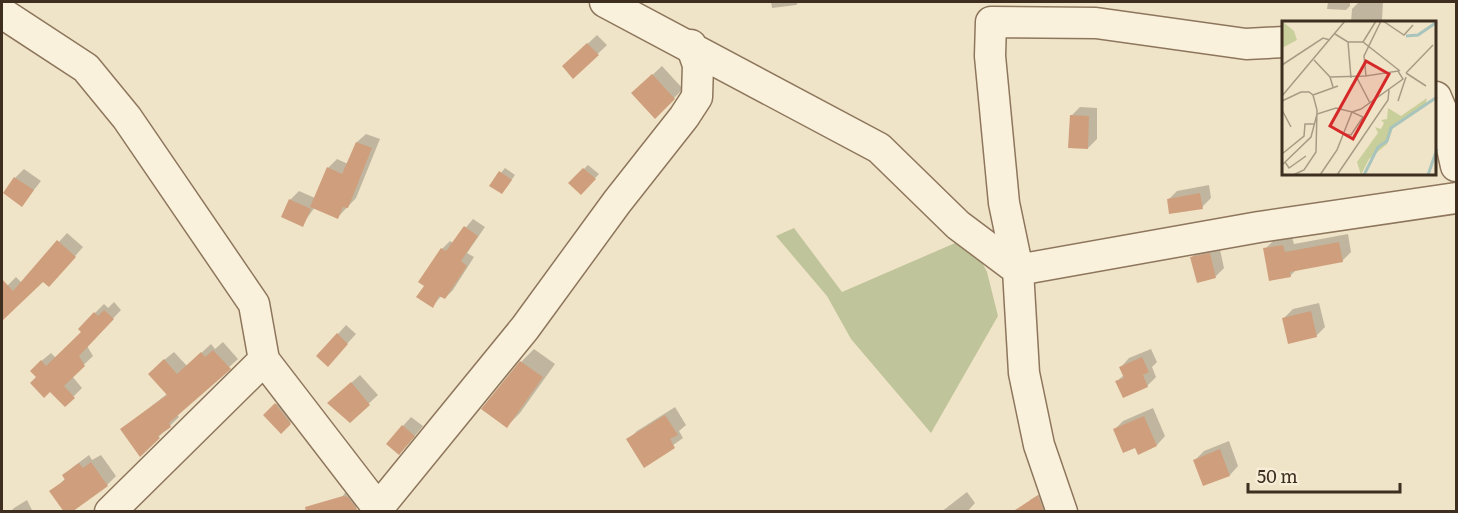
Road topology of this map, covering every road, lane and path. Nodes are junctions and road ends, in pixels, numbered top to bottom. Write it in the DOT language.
graph roads {
  1 [pos="605,2"];
  2 [pos="2,13"];
  3 [pos="1282,42"];
  4 [pos="691,45"];
  5 [pos="1437,99"];
  6 [pos="1456,166"];
  7 [pos="1456,198"];
  8 [pos="1018,270"];
  9 [pos="264,360"];
  10 [pos="380,509"];
  11 [pos="110,512"];
  12 [pos="1062,512"];
  1 -- 4 [label="street"];
  2 -- 9 [label="street"];
  3 -- 8 [label="street"];
  4 -- 8 [label="street"];
  4 -- 10 [label="street"];
  5 -- 6 [label="street"];
  7 -- 8 [label="street"];
  8 -- 12 [label="street"];
  9 -- 10 [label="street"];
  9 -- 11 [label="street"];
}
